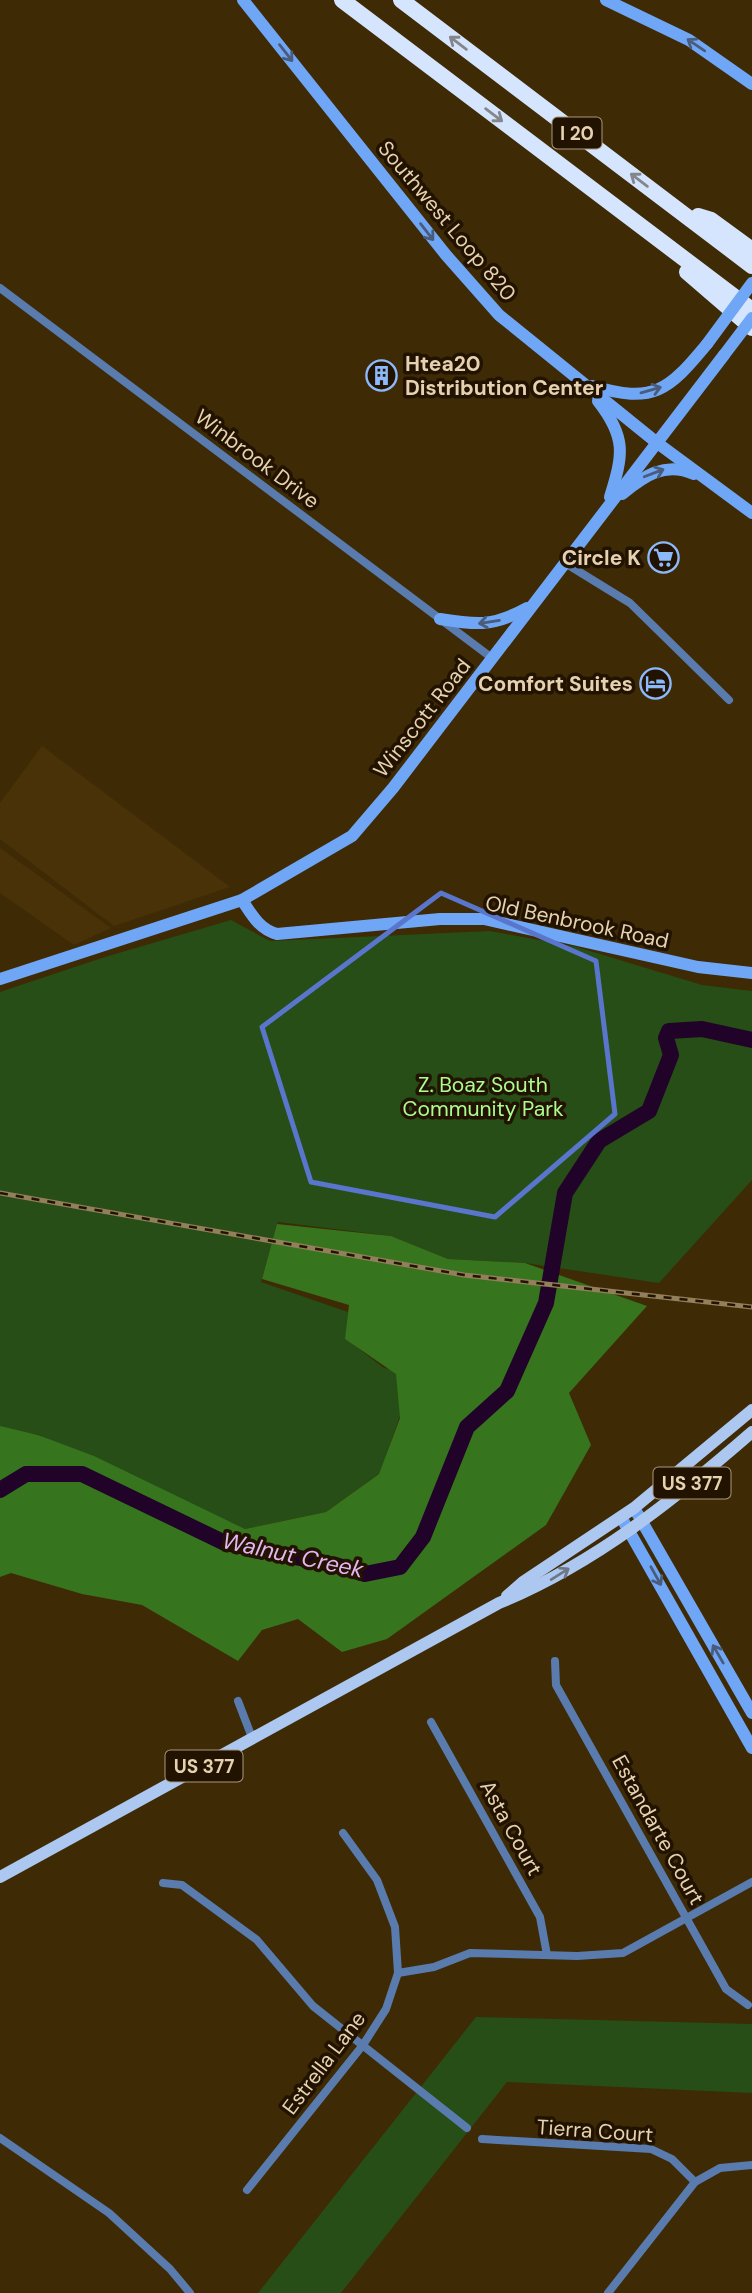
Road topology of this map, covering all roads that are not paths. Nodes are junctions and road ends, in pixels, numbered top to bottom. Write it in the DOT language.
graph roads {
  1 [pos="243,0"];
  2 [pos="342,0"];
  3 [pos="401,0"];
  4 [pos="606,0"];
  5 [pos="752,84"];
  6 [pos="676,208"];
  7 [pos="672,250"];
  8 [pos="752,250"];
  9 [pos="752,266"];
  10 [pos="752,283"];
  11 [pos="0,288"];
  12 [pos="752,310"];
  13 [pos="752,317"];
  14 [pos="752,328"];
  15 [pos="585,384"];
  16 [pos="656,442"];
  17 [pos="707,481"];
  18 [pos="608,505"];
  19 [pos="752,513"];
  20 [pos="565,564"];
  21 [pos="534,604"];
  22 [pos="440,618"];
  23 [pos="492,658"];
  24 [pos="729,700"];
  25 [pos="242,900"];
  26 [pos="752,973"];
  27 [pos="0,979"];
  28 [pos="752,1410"];
  29 [pos="752,1432"];
  30 [pos="634,1508"];
  31 [pos="621,1517"];
  32 [pos="642,1521"];
  33 [pos="630,1530"];
  34 [pos="499,1603"];
  35 [pos="555,1661"];
  36 [pos="238,1701"];
  37 [pos="752,1713"];
  38 [pos="431,1722"];
  39 [pos="253,1740"];
  40 [pos="752,1748"];
  41 [pos="343,1833"];
  42 [pos="0,1877"];
  43 [pos="752,1882"];
  44 [pos="163,1883"];
  45 [pos="688,1918"];
  46 [pos="547,1955"];
  47 [pos="398,1973"];
  48 [pos="748,2005"];
  49 [pos="363,2045"];
  50 [pos="467,2128"];
  51 [pos="0,2137"];
  52 [pos="482,2139"];
  53 [pos="752,2165"];
  54 [pos="695,2182"];
  55 [pos="247,2190"];
  56 [pos="190,2293"];
  57 [pos="608,2293"];
  1 -- 15 [label="main road, Southwest Loop 820, one-way"];
  2 -- 7 [label="highway, I 20, one-way"];
  6 -- 3 [label="highway, I 20, one-way"];
  5 -- 4 [label="main road, one-way"];
  6 -- 8 [label="highway"];
  6 -- 9 [label="highway, I 20"];
  7 -- 12 [label="highway, I 20"];
  7 -- 14 [label="highway"];
  15 -- 10 [label="main road, one-way, bridge"];
  11 -- 22 [label="street, Winbrook Drive"];
  13 -- 16 [label="main road, Winscott Road, bridge"];
  15 -- 16 [label="main road, Southwest Loop 820"];
  15 -- 18 [label="main road"];
  16 -- 17 [label="main road, Southwest Loop 820"];
  16 -- 18 [label="main road, Winscott Road"];
  18 -- 17 [label="main road, one-way"];
  17 -- 19 [label="main road, Southwest Loop 820"];
  18 -- 20 [label="main road, Winscott Road"];
  20 -- 21 [label="main road, Winscott Road"];
  20 -- 24 [label="street"];
  21 -- 22 [label="main road, one-way"];
  21 -- 23 [label="main road, Winscott Road"];
  22 -- 23 [label="street, Winbrook Drive"];
  23 -- 25 [label="main road, Winscott Road"];
  25 -- 26 [label="main road, Old Benbrook Road"];
  25 -- 27 [label="main road, Winscott Road"];
  28 -- 30 [label="main road, US 377"];
  29 -- 32 [label="main road, US 377"];
  30 -- 31 [label="main road, US 377"];
  30 -- 32 [label="main road"];
  31 -- 33 [label="main road"];
  31 -- 34 [label="main road, US 377"];
  32 -- 33 [label="main road, US 377"];
  37 -- 32 [label="main road, one-way"];
  34 -- 33 [label="main road, US 377, one-way"];
  33 -- 40 [label="main road, one-way"];
  34 -- 39 [label="main road, US 377"];
  35 -- 45 [label="street, Estandarte Court"];
  36 -- 39 [label="street"];
  38 -- 46 [label="street, Asta Court"];
  39 -- 42 [label="main road, US 377"];
  41 -- 47 [label="street, Estrella Lane"];
  43 -- 45 [label="street"];
  44 -- 49 [label="street"];
  45 -- 46 [label="street"];
  45 -- 48 [label="street, Estandarte Court"];
  46 -- 47 [label="street"];
  47 -- 49 [label="street, Estrella Lane"];
  49 -- 50 [label="street"];
  49 -- 55 [label="street, Estrella Lane"];
  51 -- 56 [label="street"];
  52 -- 54 [label="street, Tierra Court"];
  53 -- 54 [label="street"];
  54 -- 57 [label="street"];
}
